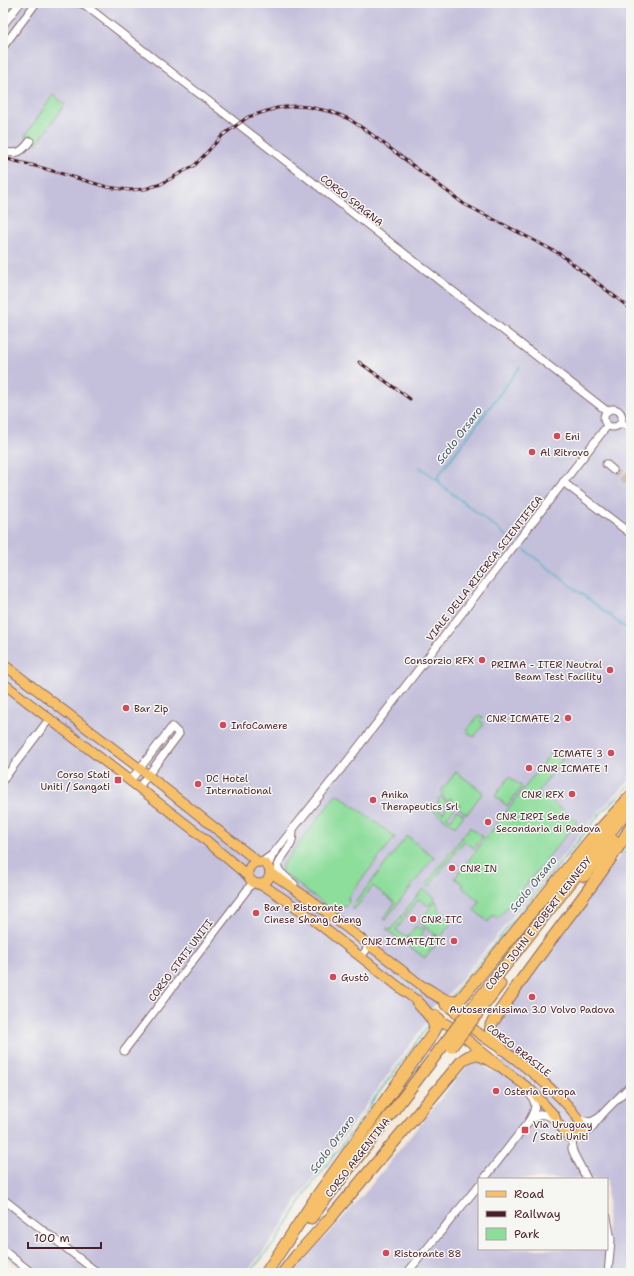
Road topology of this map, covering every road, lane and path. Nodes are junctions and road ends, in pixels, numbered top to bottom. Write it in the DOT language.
graph roads {
  1 [pos="20,3"];
  2 [pos="36,3"];
  3 [pos="82,4"];
  4 [pos="3,25"];
  5 [pos="3,47"];
  6 [pos="30,141"];
  7 [pos="3,152"];
  8 [pos="607,411"];
  9 [pos="621,422"];
  10 [pos="607,426"];
  11 [pos="631,428"];
  12 [pos="606,464"];
  13 [pos="614,470"];
  14 [pos="563,482"];
  15 [pos="631,534"];
  16 [pos="3,664"];
  17 [pos="3,683"];
  18 [pos="50,718"];
  19 [pos="139,768"];
  20 [pos="148,775"];
  21 [pos="3,780"];
  22 [pos="130,780"];
  23 [pos="138,787"];
  24 [pos="631,796"];
  25 [pos="631,805"];
  26 [pos="631,817"];
  27 [pos="631,827"];
  28 [pos="294,828"];
  29 [pos="264,865"];
  30 [pos="253,881"];
  31 [pos="313,902"];
  32 [pos="369,946"];
  33 [pos="361,958"];
  34 [pos="425,988"];
  35 [pos="417,1000"];
  36 [pos="451,1005"];
  37 [pos="467,1017"];
  38 [pos="441,1023"];
  39 [pos="448,1045"];
  40 [pos="502,1049"];
  41 [pos="124,1051"];
  42 [pos="498,1066"];
  43 [pos="631,1085"];
  44 [pos="523,1086"];
  45 [pos="600,1117"];
  46 [pos="579,1120"];
  47 [pos="529,1121"];
  48 [pos="558,1122"];
  49 [pos="575,1140"];
  50 [pos="485,1178"];
  51 [pos="586,1178"];
  52 [pos="478,1186"];
  53 [pos="3,1199"];
  54 [pos="608,1222"];
  55 [pos="5,1252"];
  56 [pos="3,1260"];
  57 [pos="32,1273"];
  58 [pos="98,1273"];
  59 [pos="266,1273"];
  60 [pos="270,1273"];
  61 [pos="278,1273"];
  62 [pos="283,1273"];
  63 [pos="407,1273"];
  64 [pos="608,1273"];
  1 -- 4 [label="street"];
  2 -- 5 [label="street"];
  3 -- 8 [label="street, CORSO SPAGNA"];
  6 -- 7 [label="street"];
  8 -- 9 [label="street, CORSO SPAGNA"];
  8 -- 10 [label="street"];
  9 -- 10 [label="street"];
  9 -- 11 [label="street, CORSO SPAGNA"];
  10 -- 14 [label="street, VIALE DELLA RICERCA SCIENTIFICA"];
  12 -- 13 [label="street"];
  14 -- 15 [label="street"];
  14 -- 28 [label="street, VIALE DELLA RICERCA SCIENTIFICA"];
  16 -- 19 [label="main road"];
  17 -- 18 [label="main road"];
  18 -- 21 [label="street"];
  18 -- 22 [label="main road"];
  19 -- 20 [label="main road"];
  19 -- 20 [label="street"];
  19 -- 22 [label="street"];
  20 -- 23 [label="street"];
  20 -- 29 [label="main road"];
  22 -- 23 [label="main road"];
  23 -- 30 [label="main road"];
  24 -- 36 [label="highway"];
  25 -- 37 [label="highway, CORSO JOHN E ROBERT KENNEDY"];
  26 -- 37 [label="highway, CORSO JOHN E ROBERT KENNEDY"];
  27 -- 40 [label="highway"];
  28 -- 29 [label="street, VIALE DELLA RICERCA SCIENTIFICA"];
  28 -- 31 [label="street"];
  29 -- 30 [label="main road"];
  29 -- 30 [label="main road"];
  29 -- 31 [label="main road"];
  30 -- 33 [label="main road"];
  30 -- 41 [label="street, CORSO STATI UNITI"];
  31 -- 32 [label="main road"];
  32 -- 33 [label="street"];
  32 -- 34 [label="main road"];
  33 -- 35 [label="main road"];
  34 -- 36 [label="highway"];
  35 -- 38 [label="highway"];
  36 -- 37 [label="main road"];
  36 -- 38 [label="main road"];
  37 -- 39 [label="highway, CORSO JOHN E ROBERT KENNEDY, bridge"];
  37 -- 40 [label="main road, CORSO BRASILE"];
  38 -- 42 [label="main road"];
  38 -- 59 [label="highway"];
  39 -- 60 [label="highway, CORSO ARGENTINA"];
  39 -- 61 [label="highway, CORSO ARGENTINA"];
  40 -- 46 [label="main road, CORSO BRASILE"];
  42 -- 44 [label="main road"];
  42 -- 62 [label="highway"];
  43 -- 45 [label="street"];
  44 -- 47 [label="street"];
  44 -- 48 [label="main road"];
  45 -- 46 [label="street"];
  45 -- 49 [label="street"];
  46 -- 49 [label="main road"];
  47 -- 48 [label="street"];
  47 -- 50 [label="street"];
  48 -- 49 [label="main road"];
  49 -- 51 [label="street"];
  52 -- 63 [label="street"];
  53 -- 58 [label="street"];
  54 -- 64 [label="street"];
  55 -- 56 [label="street"];
  55 -- 57 [label="street"];
}
